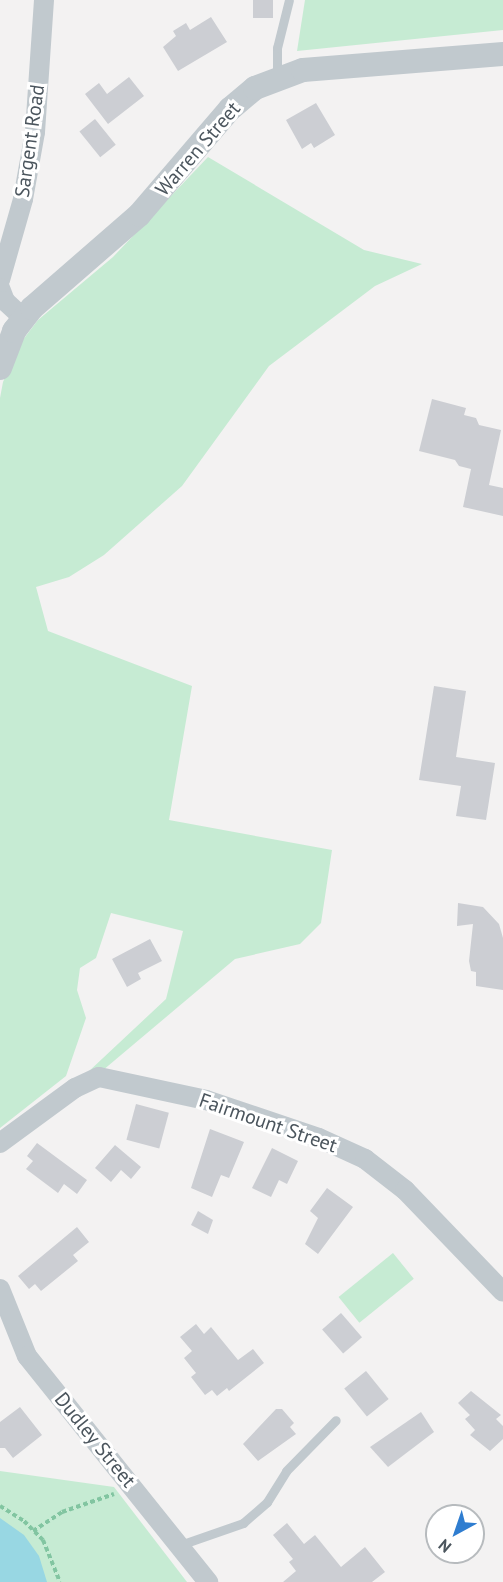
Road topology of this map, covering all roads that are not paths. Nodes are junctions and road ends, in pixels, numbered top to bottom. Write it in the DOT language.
graph roads {
  1 [pos="44,0"];
  2 [pos="289,0"];
  3 [pos="503,54"];
  4 [pos="277,77"];
  5 [pos="0,280"];
  6 [pos="0,288"];
  7 [pos="23,318"];
  8 [pos="0,368"];
  9 [pos="0,1143"];
  10 [pos="0,1288"];
  11 [pos="503,1292"];
  12 [pos="3,1317"];
  13 [pos="336,1420"];
  14 [pos="178,1546"];
  15 [pos="208,1582"];
  1 -- 5 [label="street, Sargent Road"];
  2 -- 4 [label="lane"];
  3 -- 4 [label="street, Warren Street"];
  4 -- 7 [label="street, Warren Street"];
  6 -- 7 [label="street"];
  7 -- 8 [label="street, Warren Street"];
  9 -- 11 [label="street, Fairmount Street"];
  10 -- 12 [label="street, Dudley Street"];
  12 -- 14 [label="street, Dudley Street"];
  13 -- 14 [label="lane"];
  14 -- 15 [label="street, Dudley Street"];
}
